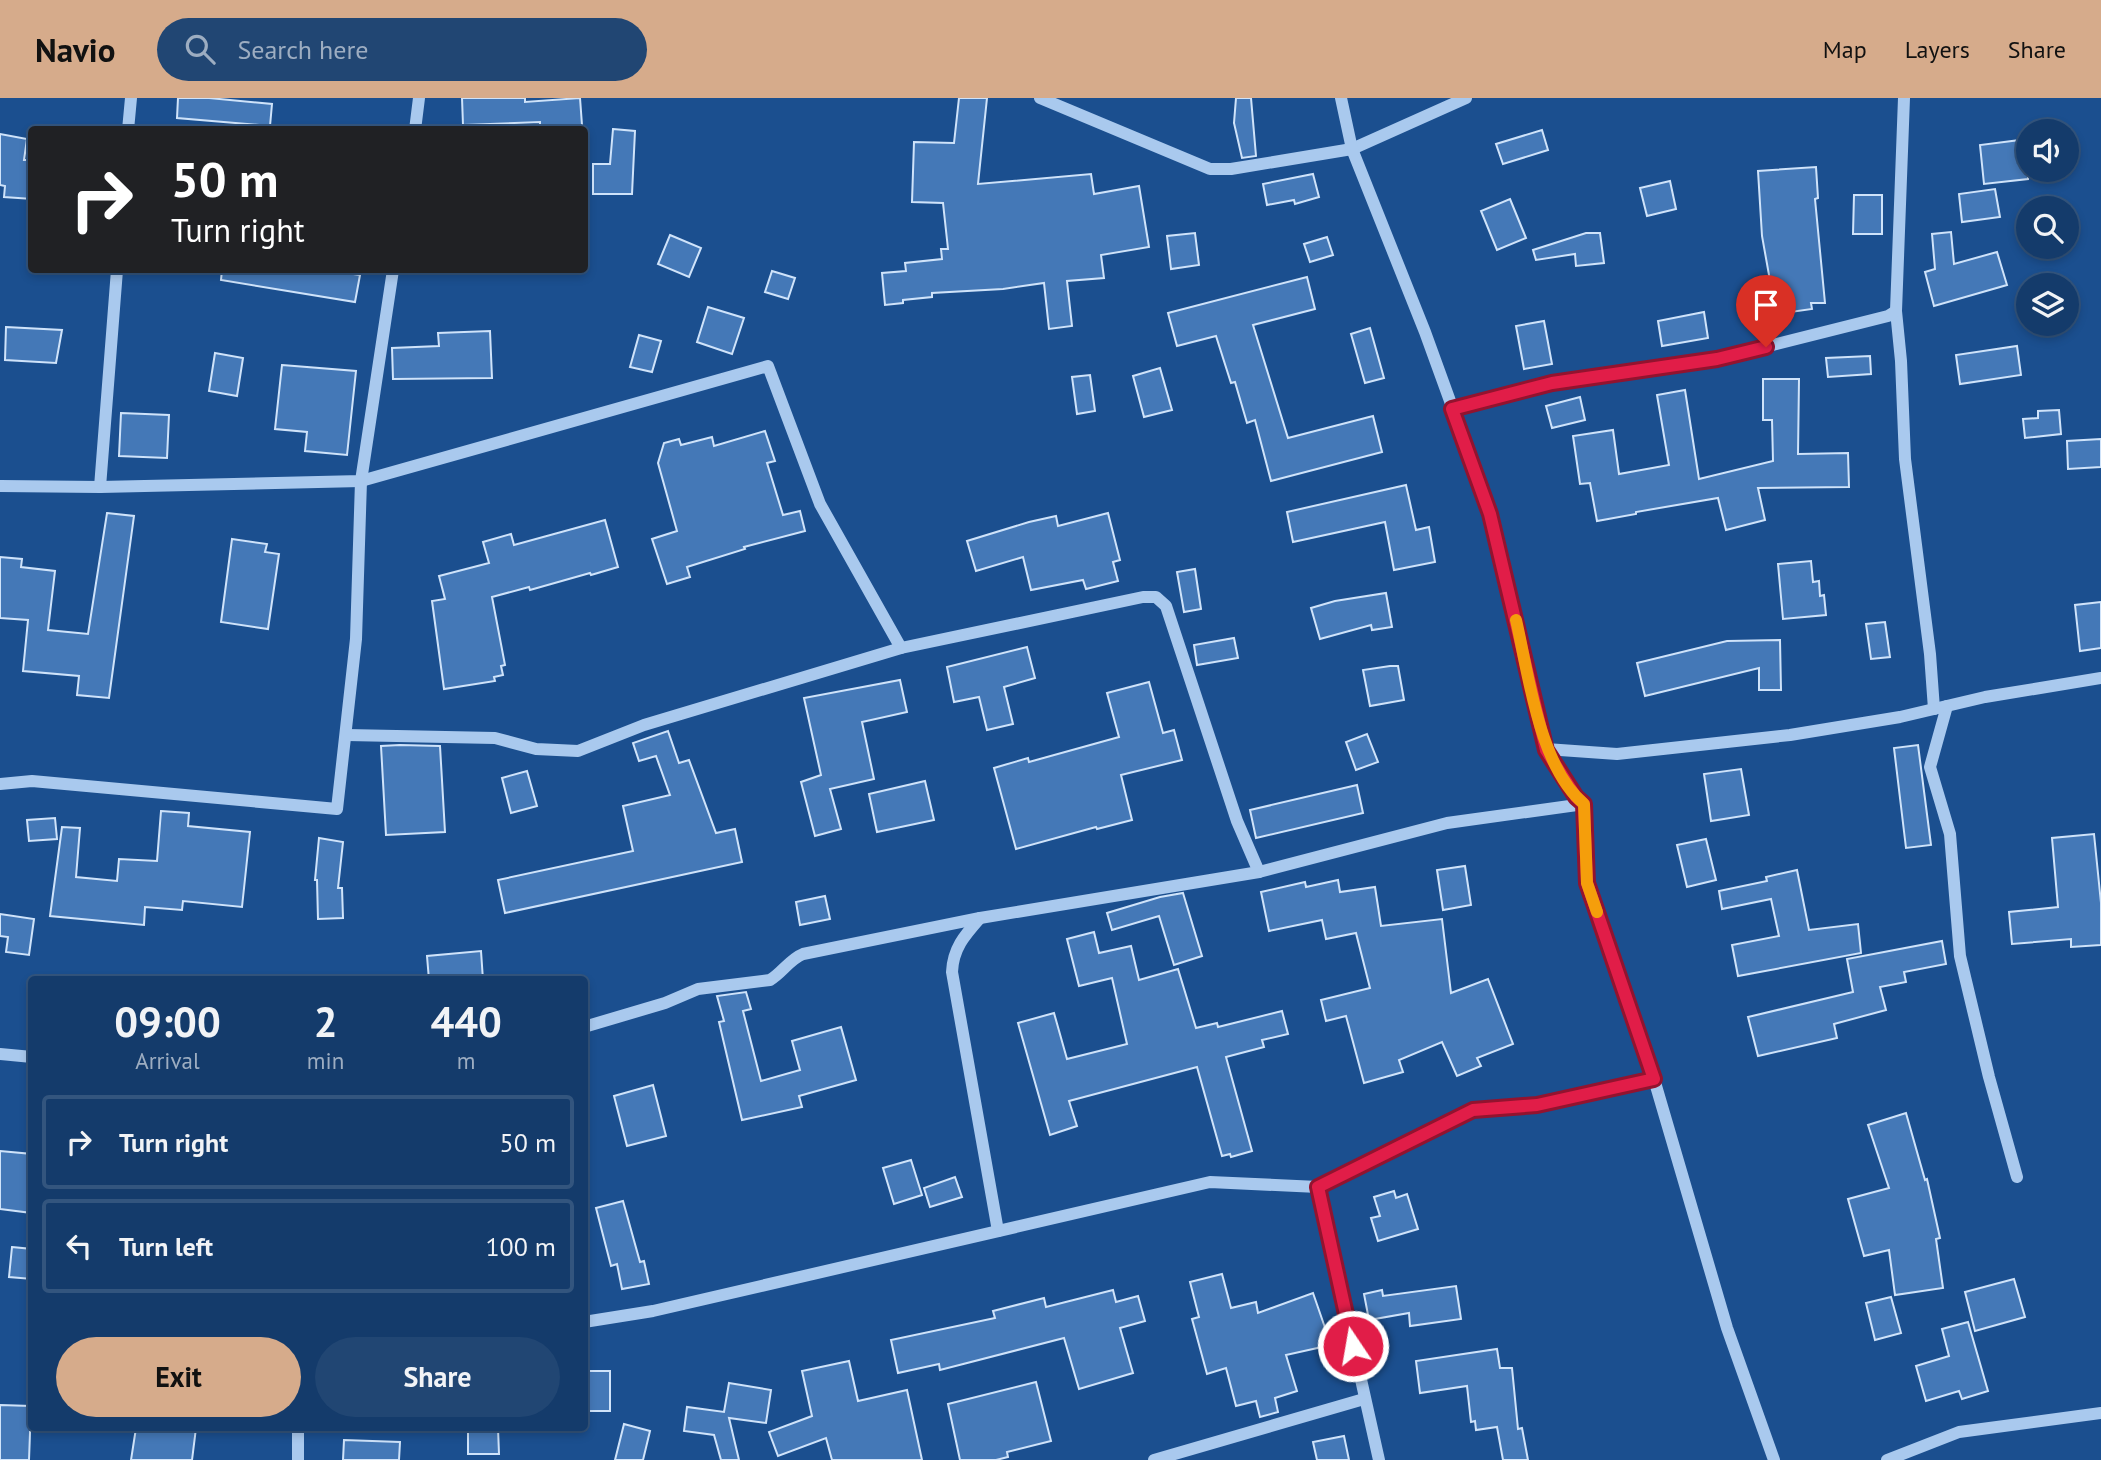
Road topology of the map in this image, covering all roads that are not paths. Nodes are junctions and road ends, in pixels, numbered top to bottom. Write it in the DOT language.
graph roads {
  1 [pos="131,98"];
  2 [pos="419,98"];
  3 [pos="1040,98"];
  4 [pos="1340,98"];
  5 [pos="1466,98"];
  6 [pos="1904,98"];
  7 [pos="128,126"];
  8 [pos="416,126"];
  9 [pos="1352,149"];
  10 [pos="117,273"];
  11 [pos="393,273"];
  12 [pos="1896,311"];
  13 [pos="1452,409"];
  14 [pos="361,481"];
  15 [pos="0,486"];
  16 [pos="100,487"];
  17 [pos="901,648"];
  18 [pos="2101,678"];
  19 [pos="1940,708"];
  20 [pos="347,735"];
  21 [pos="1546,750"];
  22 [pos="0,783"];
  23 [pos="1584,804"];
  24 [pos="1259,872"];
  25 [pos="980,918"];
  26 [pos="588,1026"];
  27 [pos="0,1055"];
  28 [pos="28,1056"];
  29 [pos="1654,1079"];
  30 [pos="2017,1177"];
  31 [pos="1318,1187"];
  32 [pos="998,1231"];
  33 [pos="588,1321"];
  34 [pos="1364,1399"];
  35 [pos="2101,1413"];
  36 [pos="298,1431"];
  37 [pos="298,1460"];
  38 [pos="1154,1460"];
  39 [pos="1379,1460"];
  40 [pos="1774,1460"];
  41 [pos="1887,1460"];
  1 -- 7 [label="street"];
  2 -- 8 [label="street"];
  3 -- 9 [label="street"];
  4 -- 9 [label="street"];
  5 -- 9 [label="street"];
  6 -- 12 [label="street"];
  9 -- 13 [label="street"];
  10 -- 16 [label="street"];
  11 -- 14 [label="street"];
  12 -- 13 [label="street"];
  12 -- 19 [label="street"];
  13 -- 21 [label="street"];
  14 -- 16 [label="street"];
  14 -- 17 [label="street"];
  14 -- 20 [label="street"];
  15 -- 16 [label="street"];
  17 -- 20 [label="street"];
  17 -- 24 [label="street"];
  18 -- 19 [label="street"];
  19 -- 21 [label="street"];
  19 -- 30 [label="street"];
  20 -- 22 [label="street"];
  21 -- 23 [label="street"];
  23 -- 24 [label="street"];
  23 -- 29 [label="street"];
  24 -- 25 [label="street"];
  25 -- 26 [label="street"];
  25 -- 32 [label="street"];
  27 -- 28 [label="street"];
  29 -- 31 [label="street"];
  29 -- 40 [label="street"];
  31 -- 32 [label="street"];
  31 -- 34 [label="street"];
  32 -- 33 [label="street"];
  34 -- 38 [label="street"];
  34 -- 39 [label="street"];
  35 -- 41 [label="street"];
  36 -- 37 [label="street"];
}
